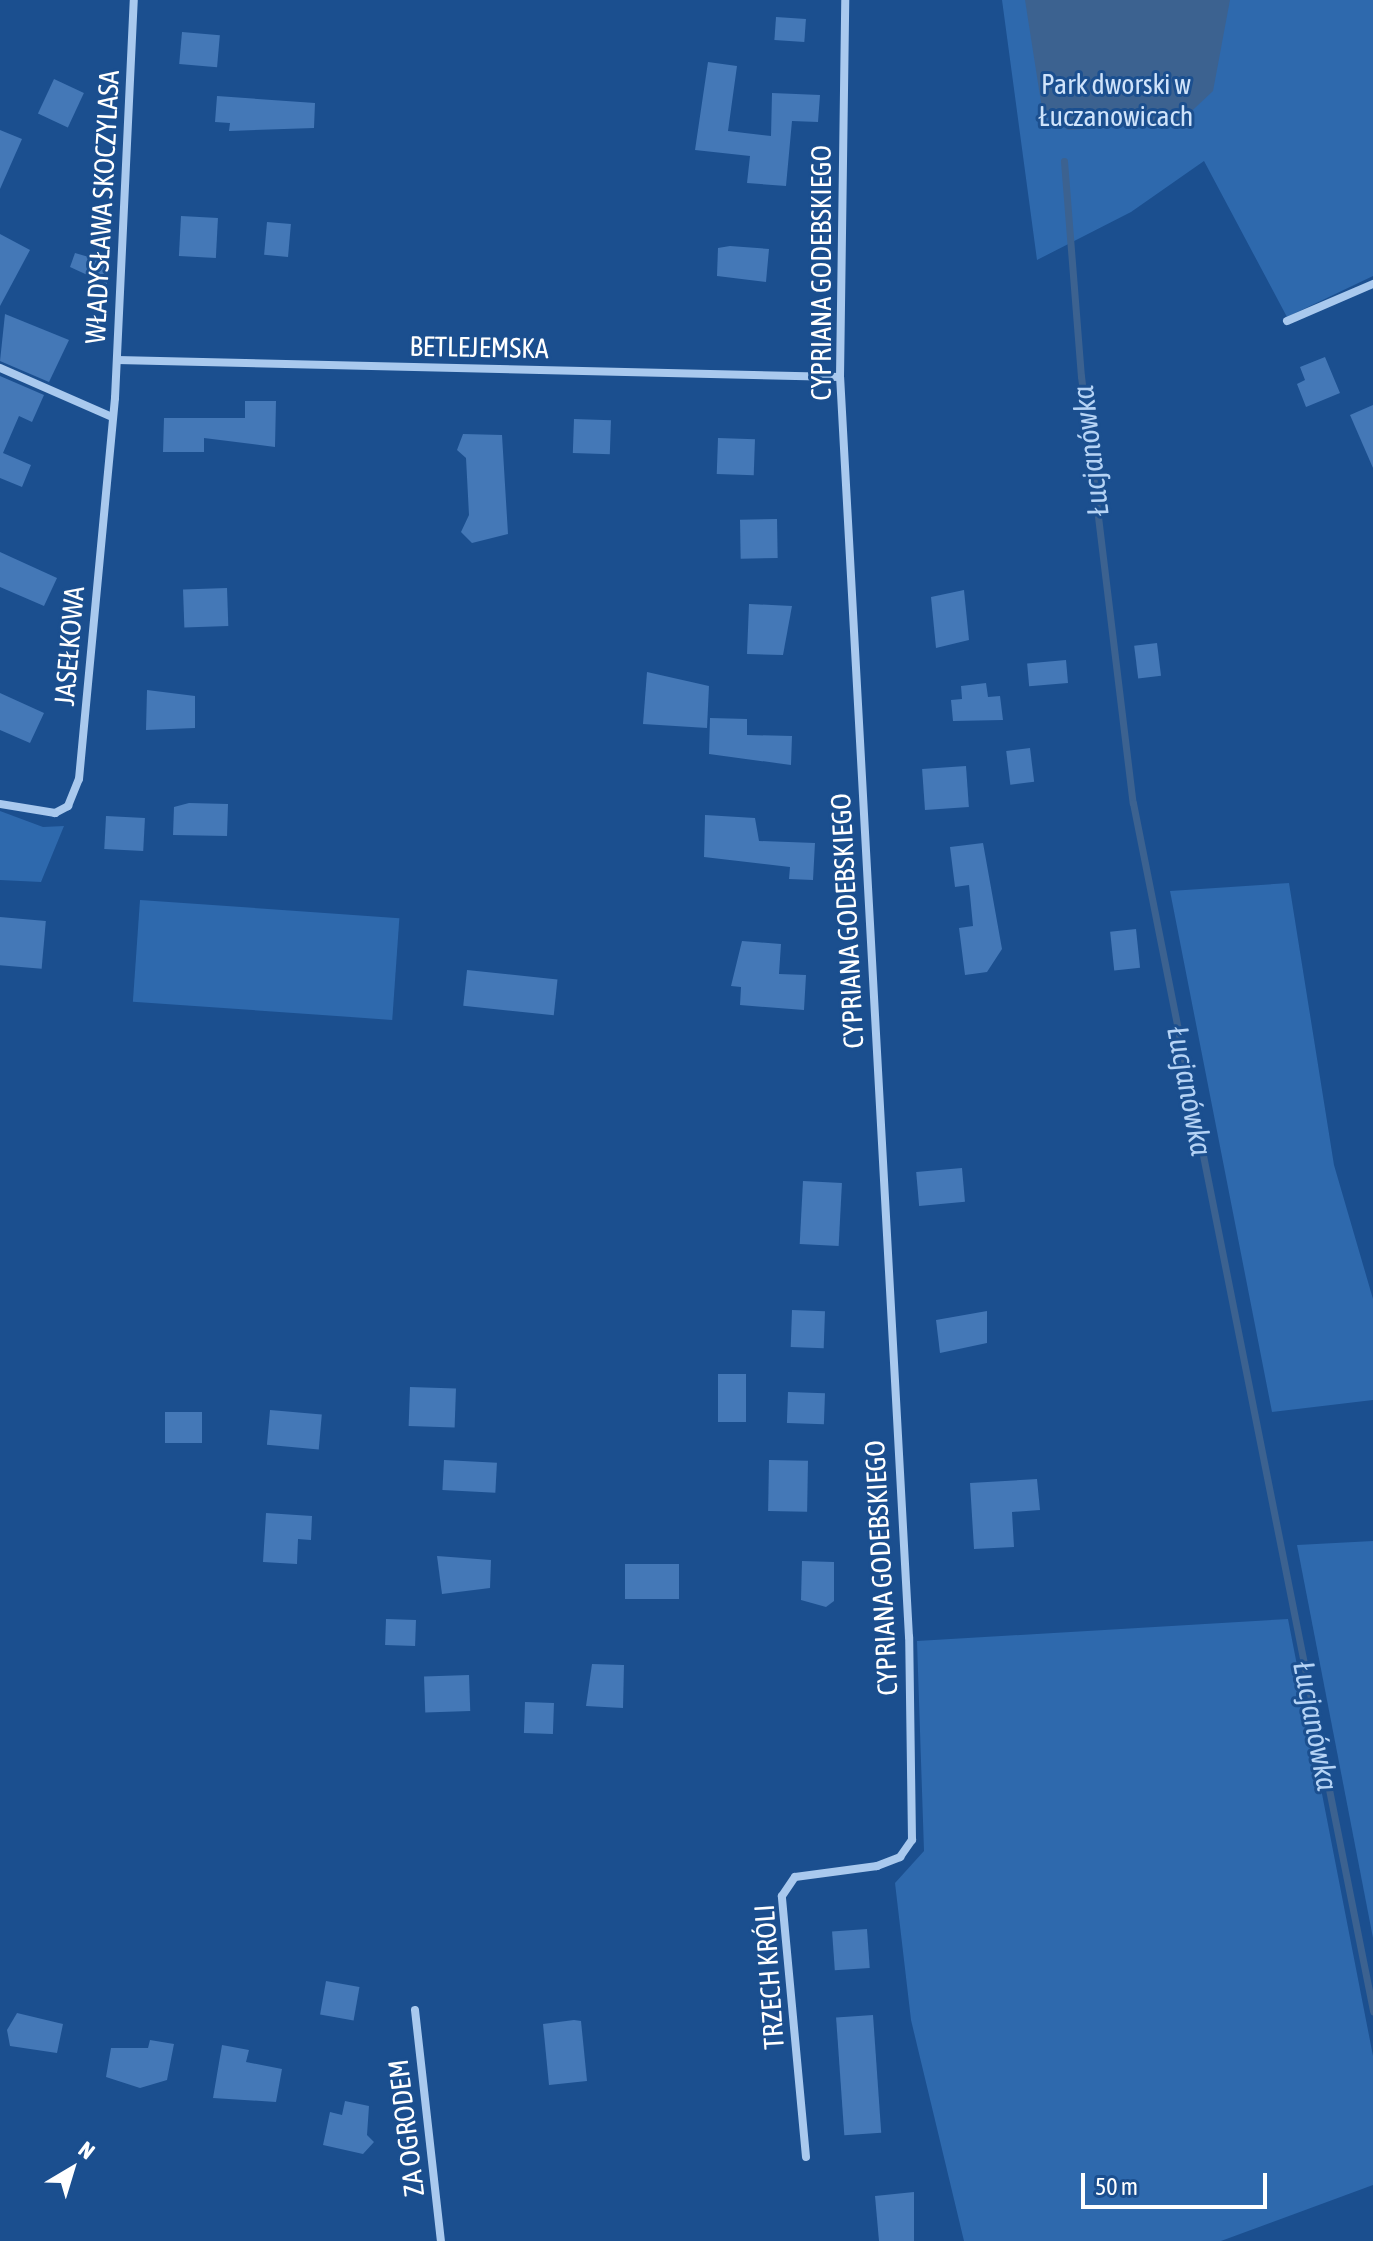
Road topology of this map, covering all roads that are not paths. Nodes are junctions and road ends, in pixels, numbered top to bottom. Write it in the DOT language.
graph roads {
  1 [pos="134,0"];
  2 [pos="845,0"];
  3 [pos="1373,284"];
  4 [pos="1287,321"];
  5 [pos="117,360"];
  6 [pos="0,368"];
  7 [pos="840,377"];
  8 [pos="112,417"];
  9 [pos="0,804"];
  10 [pos="912,1840"];
  11 [pos="415,2010"];
  12 [pos="806,2157"];
  13 [pos="441,2241"];
  1 -- 5 [label="street, WŁADYSŁAWA SKOCZYLASA"];
  2 -- 7 [label="street, CYPRIANA GODEBSKIEGO"];
  3 -- 4 [label="street"];
  5 -- 7 [label="street, BETLEJEMSKA"];
  5 -- 8 [label="street, WŁADYSŁAWA SKOCZYLASA"];
  6 -- 8 [label="street"];
  7 -- 10 [label="street, CYPRIANA GODEBSKIEGO"];
  8 -- 9 [label="street, JASEŁKOWA"];
  10 -- 12 [label="street, TRZECH KRÓLI"];
  11 -- 13 [label="street, ZA OGRODEM"];
}
